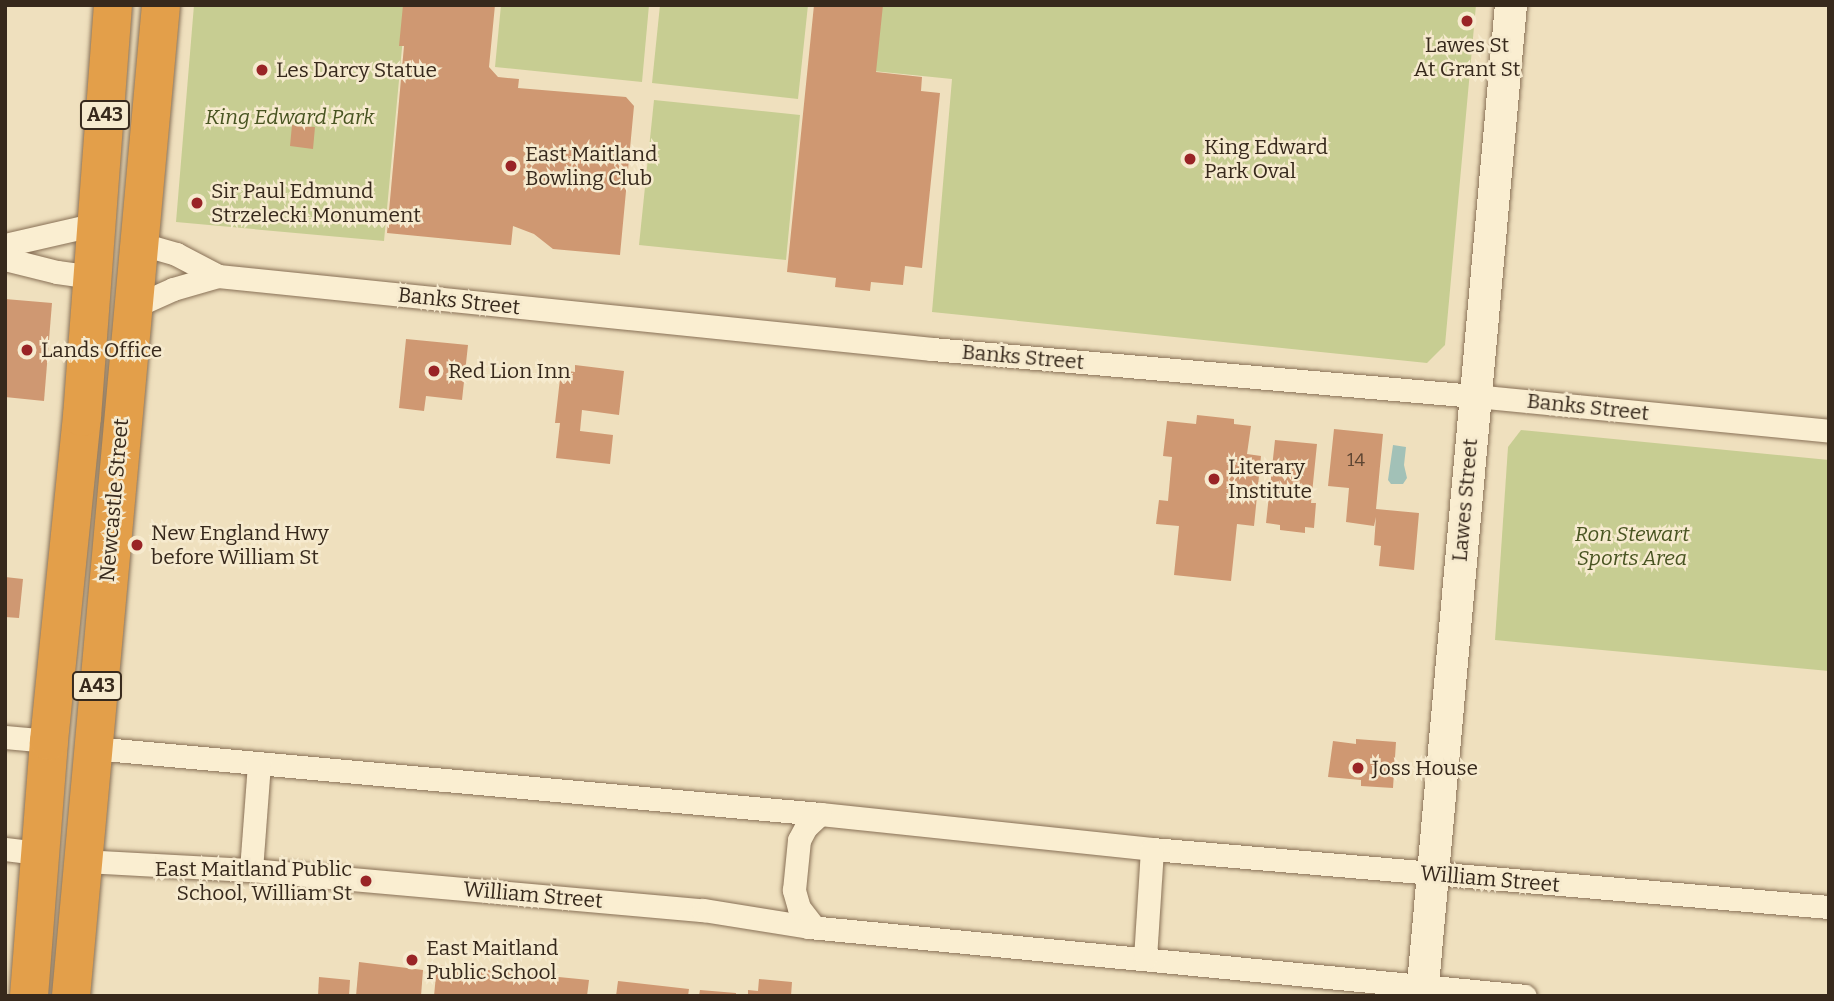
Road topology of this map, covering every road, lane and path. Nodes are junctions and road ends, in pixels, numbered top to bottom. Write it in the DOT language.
graph roads {
  1 [pos="113,5"];
  2 [pos="161,5"];
  3 [pos="1511,5"];
  4 [pos="97,224"];
  5 [pos="138,243"];
  6 [pos="5,245"];
  7 [pos="5,259"];
  8 [pos="218,276"];
  9 [pos="93,277"];
  10 [pos="133,307"];
  11 [pos="1475,396"];
  12 [pos="1829,431"];
  13 [pos="5,737"];
  14 [pos="49,741"];
  15 [pos="92,748"];
  16 [pos="259,763"];
  17 [pos="820,814"];
  18 [pos="1152,849"];
  19 [pos="23,851"];
  20 [pos="83,861"];
  21 [pos="251,870"];
  22 [pos="1433,874"];
  23 [pos="1829,907"];
  24 [pos="814,927"];
  25 [pos="1145,958"];
  26 [pos="1423,991"];
  27 [pos="29,996"];
  28 [pos="71,996"];
  29 [pos="1525,996"];
  1 -- 4 [label="highway, Newcastle Street / A43"];
  2 -- 5 [label="highway, Newcastle Street / A43"];
  3 -- 11 [label="main road, Lawes Street"];
  4 -- 6 [label="street"];
  4 -- 9 [label="highway, Newcastle Street / A43"];
  5 -- 8 [label="street, Banks Street"];
  5 -- 9 [label="highway"];
  5 -- 10 [label="highway, Newcastle Street / A43"];
  7 -- 9 [label="street"];
  8 -- 10 [label="street, Banks Street"];
  8 -- 11 [label="street, Banks Street"];
  9 -- 14 [label="highway, Newcastle Street / A43"];
  10 -- 15 [label="highway, Newcastle Street / A43"];
  11 -- 12 [label="street, Banks Street"];
  11 -- 22 [label="main road, Lawes Street"];
  13 -- 14 [label="street"];
  14 -- 19 [label="highway, Newcastle Street / A43"];
  15 -- 16 [label="street, William Street"];
  15 -- 20 [label="highway, Newcastle Street / A43"];
  16 -- 17 [label="street, William Street"];
  16 -- 21 [label="street"];
  17 -- 18 [label="street, William Street"];
  17 -- 24 [label="street"];
  18 -- 22 [label="street, William Street"];
  18 -- 25 [label="street"];
  19 -- 27 [label="highway, Newcastle Street / A43"];
  20 -- 21 [label="street, William Street"];
  20 -- 28 [label="highway, Newcastle Street / A43"];
  21 -- 24 [label="street, William Street"];
  22 -- 23 [label="street, William Street"];
  22 -- 26 [label="main road, Lawes Street"];
  24 -- 25 [label="street, William Street"];
  25 -- 26 [label="street, William Street"];
  26 -- 29 [label="street, William Street"];
}
